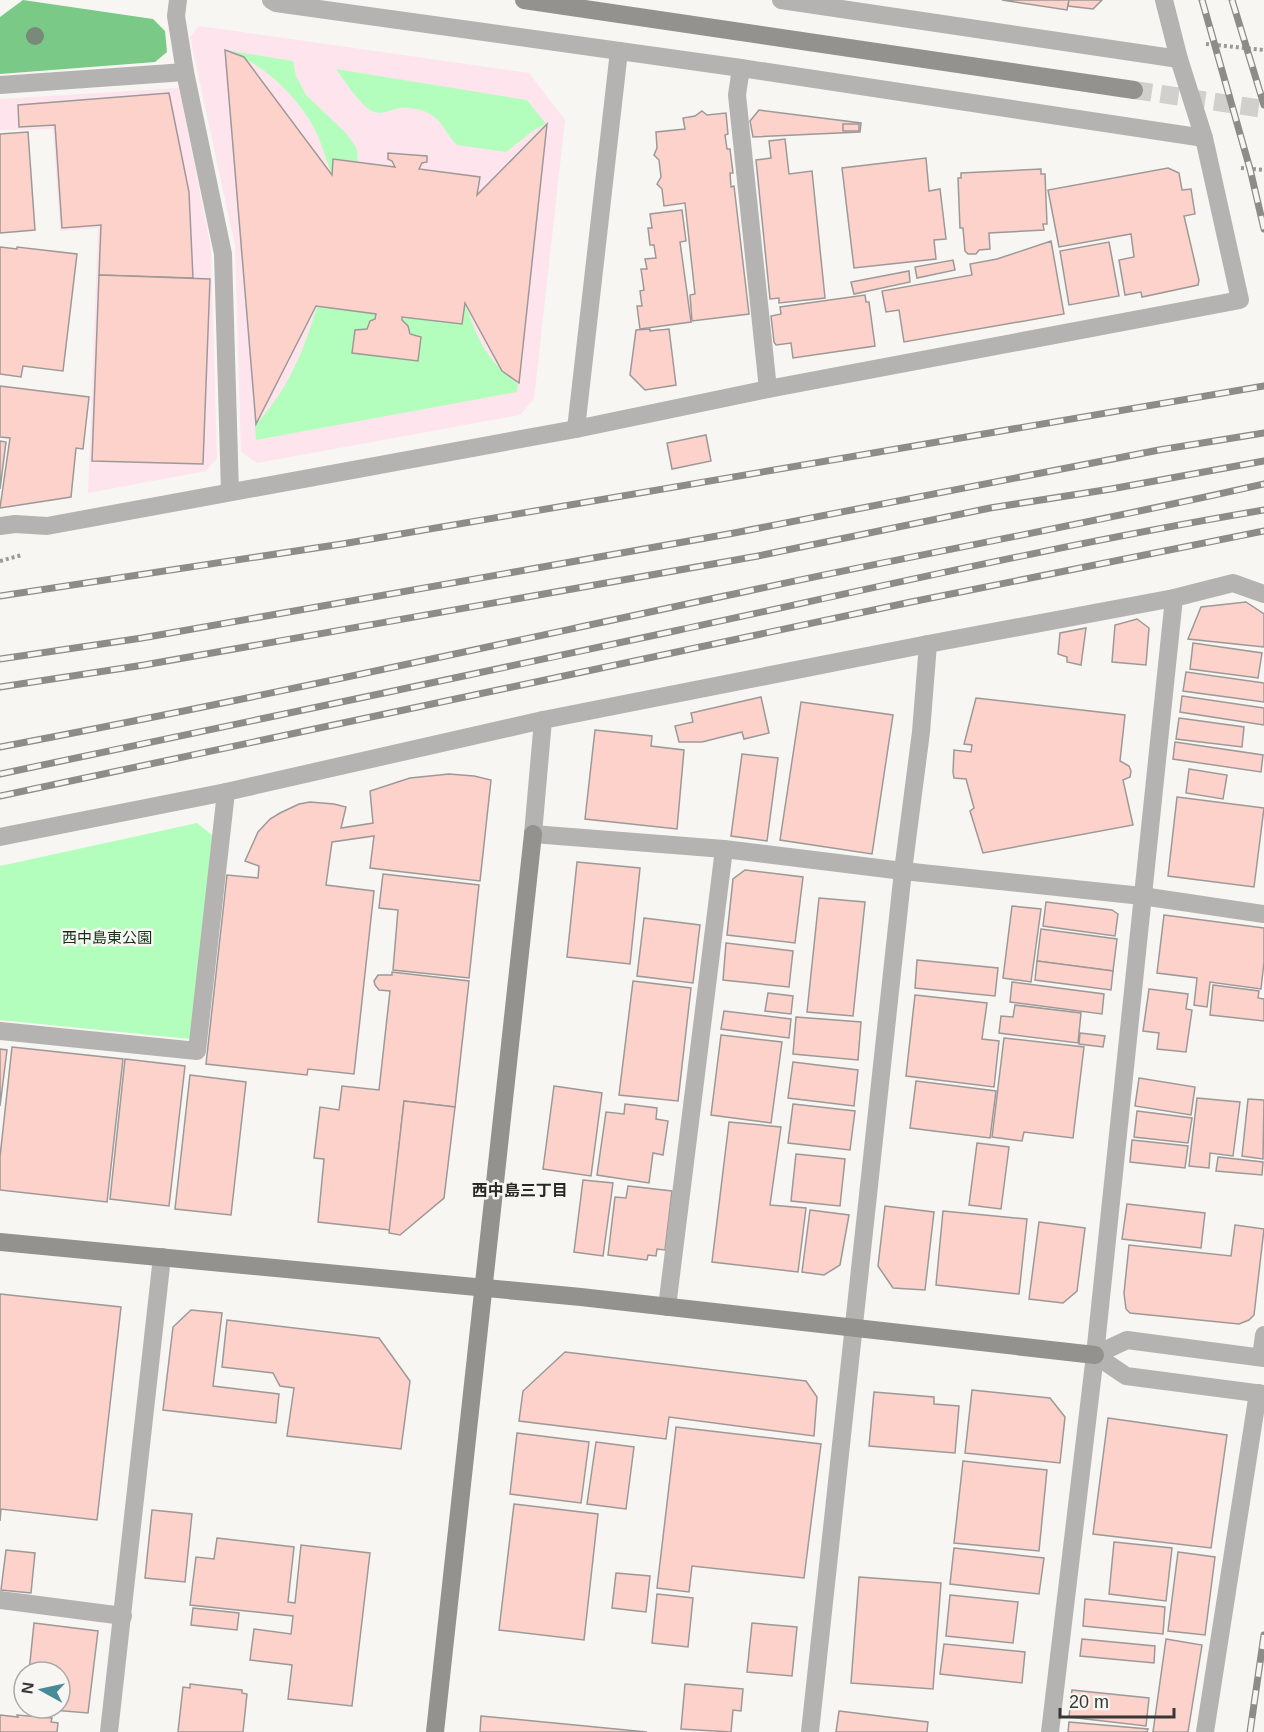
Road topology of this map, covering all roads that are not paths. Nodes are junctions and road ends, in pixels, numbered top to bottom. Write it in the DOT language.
graph roads {
  1 [pos="178,0"];
  2 [pos="271,0"];
  3 [pos="524,0"];
  4 [pos="781,0"];
  5 [pos="1164,0"];
  6 [pos="619,51"];
  7 [pos="1179,59"];
  8 [pos="741,68"];
  9 [pos="185,72"];
  10 [pos="0,85"];
  11 [pos="1134,90"];
  12 [pos="1204,138"];
  13 [pos="768,389"];
  14 [pos="576,429"];
  15 [pos="230,492"];
  16 [pos="0,526"];
  17 [pos="1264,594"];
  18 [pos="1174,598"];
  19 [pos="928,644"];
  20 [pos="543,720"];
  21 [pos="226,792"];
  22 [pos="532,834"];
  23 [pos="0,837"];
  24 [pos="724,849"];
  25 [pos="903,871"];
  26 [pos="1142,896"];
  27 [pos="1264,914"];
  28 [pos="0,1031"];
  29 [pos="0,1242"];
  30 [pos="162,1257"];
  31 [pos="482,1287"];
  32 [pos="667,1307"];
  33 [pos="855,1328"];
  34 [pos="1264,1335"];
  35 [pos="1095,1355"];
  36 [pos="1263,1358"];
  37 [pos="1261,1393"];
  38 [pos="0,1600"];
  39 [pos="123,1616"];
  40 [pos="109,1732"];
  41 [pos="435,1732"];
  42 [pos="810,1732"];
  43 [pos="1050,1732"];
  44 [pos="1205,1732"];
  1 -- 9 [label="street"];
  2 -- 6 [label="street"];
  3 -- 11 [label="street"];
  4 -- 7 [label="street"];
  5 -- 7 [label="street"];
  6 -- 8 [label="street"];
  6 -- 14 [label="street"];
  7 -- 12 [label="street"];
  8 -- 12 [label="street"];
  8 -- 13 [label="street"];
  9 -- 10 [label="street"];
  9 -- 15 [label="street"];
  12 -- 13 [label="street"];
  13 -- 14 [label="street"];
  14 -- 15 [label="street"];
  15 -- 16 [label="street"];
  17 -- 18 [label="street"];
  18 -- 19 [label="street"];
  18 -- 26 [label="street"];
  19 -- 20 [label="street"];
  19 -- 25 [label="street"];
  20 -- 21 [label="street"];
  20 -- 22 [label="street"];
  21 -- 23 [label="street"];
  21 -- 28 [label="street"];
  22 -- 24 [label="street"];
  22 -- 31 [label="street"];
  24 -- 25 [label="street"];
  24 -- 32 [label="street"];
  25 -- 26 [label="street"];
  25 -- 33 [label="street"];
  26 -- 27 [label="street"];
  26 -- 35 [label="street"];
  29 -- 30 [label="street"];
  30 -- 31 [label="street"];
  30 -- 39 [label="street"];
  31 -- 32 [label="street"];
  31 -- 41 [label="street"];
  32 -- 33 [label="street"];
  33 -- 35 [label="street"];
  33 -- 42 [label="street"];
  34 -- 36 [label="street"];
  35 -- 36 [label="street"];
  35 -- 37 [label="street"];
  35 -- 43 [label="street"];
  37 -- 44 [label="street"];
  38 -- 39 [label="street"];
  39 -- 40 [label="street"];
}
